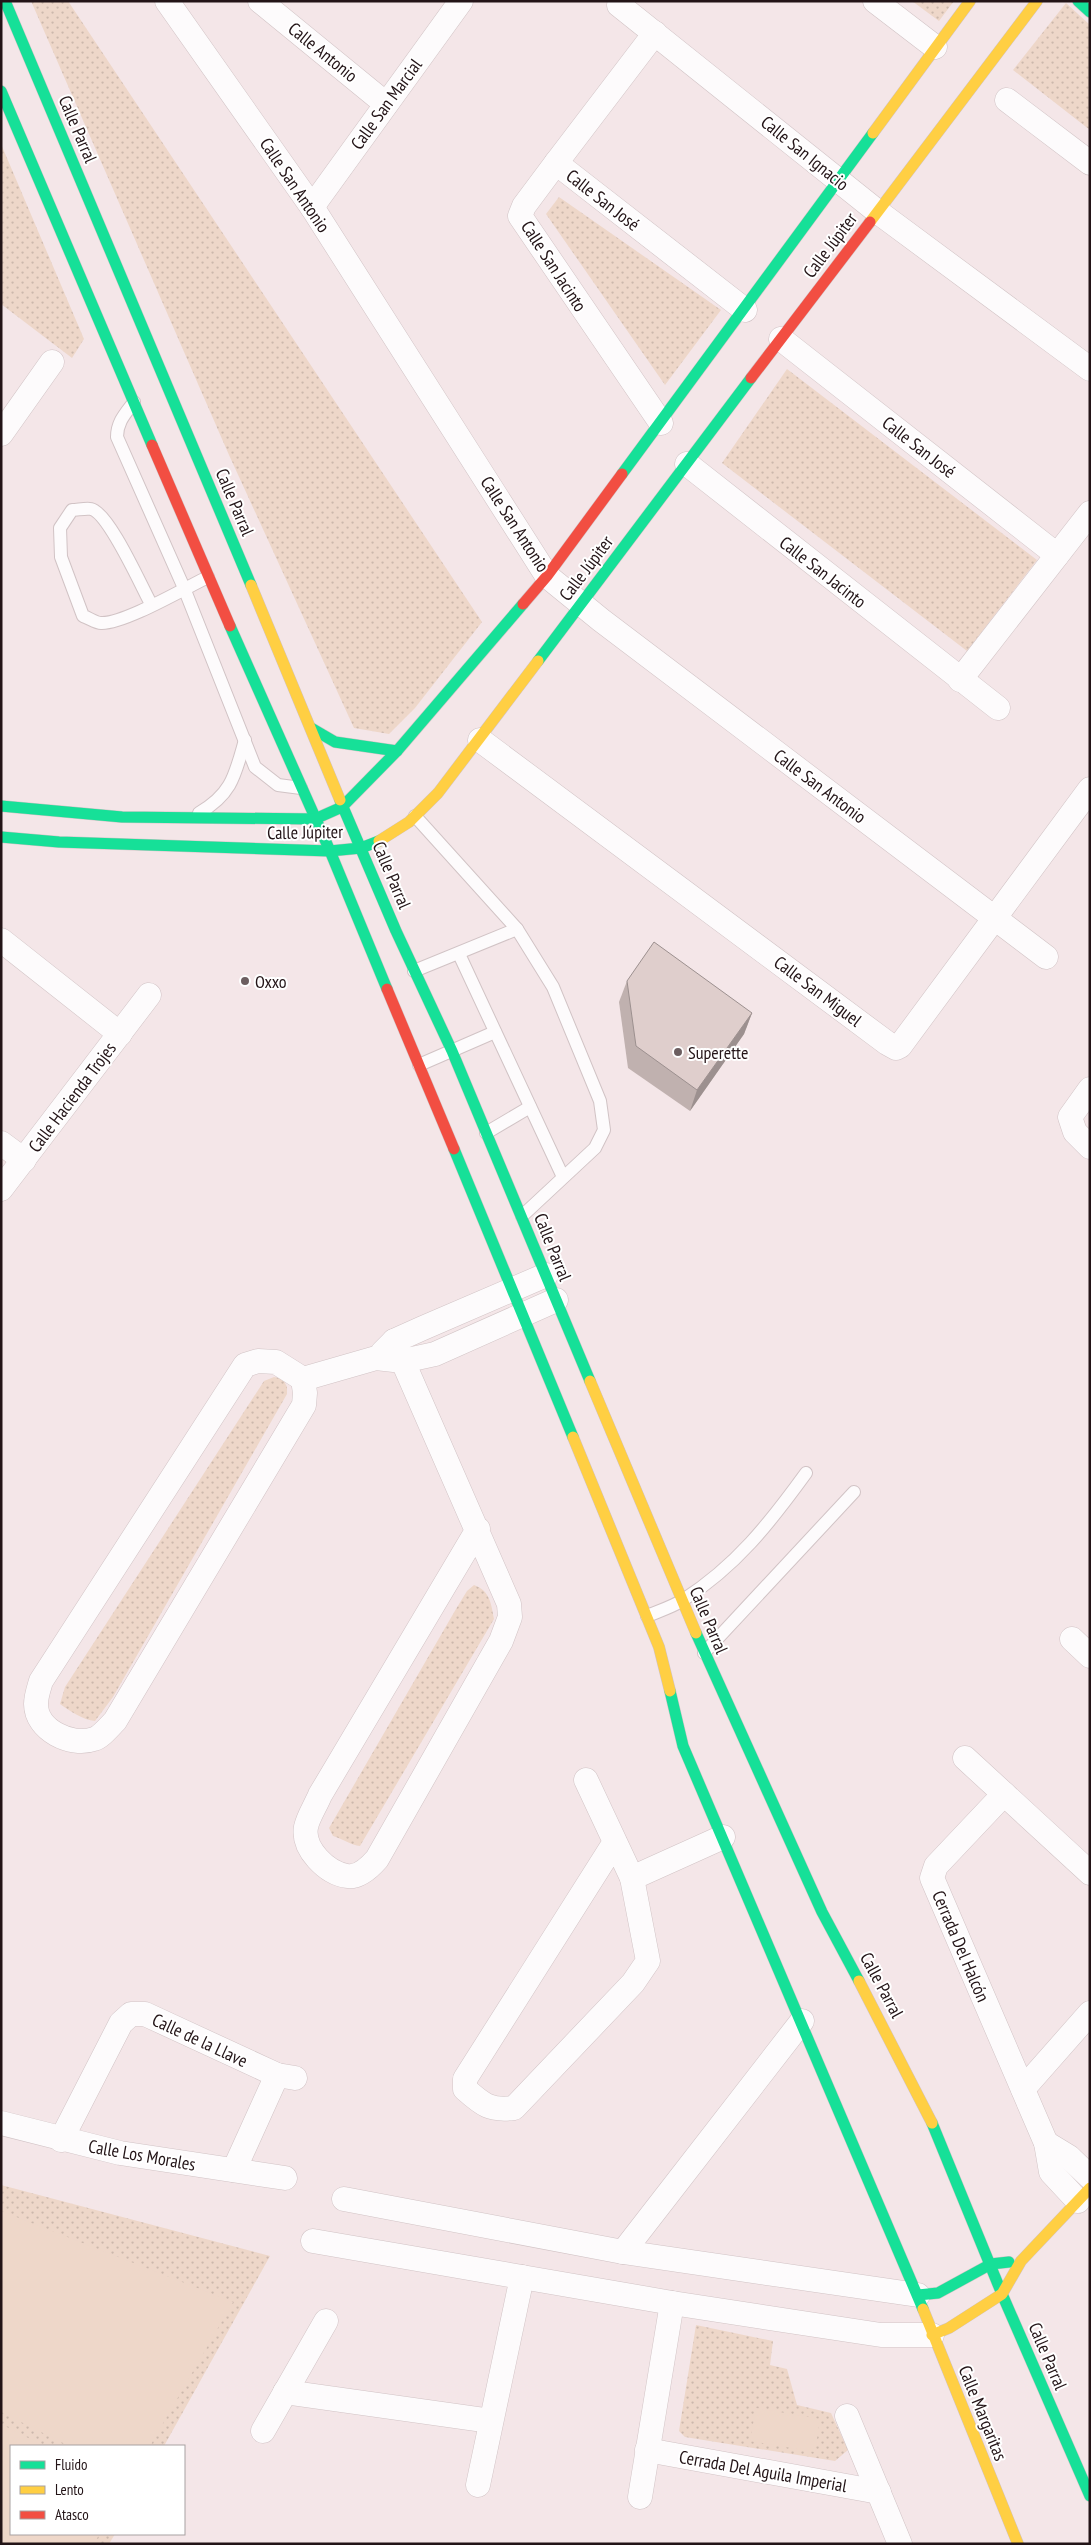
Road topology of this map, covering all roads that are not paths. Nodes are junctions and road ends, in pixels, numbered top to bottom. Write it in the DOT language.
graph roads {
  1 [pos="5,1"];
  2 [pos="167,1"];
  3 [pos="260,1"];
  4 [pos="461,1"];
  5 [pos="875,1"];
  6 [pos="970,1"];
  7 [pos="1037,1"];
  8 [pos="1078,1"];
  9 [pos="619,5"];
  10 [pos="1090,12"];
  11 [pos="655,33"];
  12 [pos="935,47"];
  13 [pos="1,91"];
  14 [pos="1007,100"];
  15 [pos="386,104"];
  16 [pos="556,163"];
  17 [pos="1090,163"];
  18 [pos="840,181"];
  19 [pos="312,207"];
  20 [pos="878,212"];
  21 [pos="745,310"];
  22 [pos="781,339"];
  23 [pos="52,362"];
  24 [pos="1090,369"];
  25 [pos="134,402"];
  26 [pos="5,422"];
  27 [pos="661,424"];
  28 [pos="686,464"];
  29 [pos="1090,513"];
  30 [pos="1058,555"];
  31 [pos="547,576"];
  32 [pos="208,577"];
  33 [pos="184,588"];
  34 [pos="581,603"];
  35 [pos="151,604"];
  36 [pos="960,680"];
  37 [pos="998,708"];
  38 [pos="311,728"];
  39 [pos="245,740"];
  40 [pos="480,740"];
  41 [pos="397,751"];
  42 [pos="301,788"];
  43 [pos="1090,790"];
  44 [pos="1,806"];
  45 [pos="342,806"];
  46 [pos="415,816"];
  47 [pos="189,819"];
  48 [pos="315,819"];
  49 [pos="1,837"];
  50 [pos="361,848"];
  51 [pos="330,851"];
  52 [pos="995,918"];
  53 [pos="517,928"];
  54 [pos="1,940"];
  55 [pos="459,954"];
  56 [pos="1046,957"];
  57 [pos="414,971"];
  58 [pos="149,995"];
  59 [pos="495,1032"];
  60 [pos="120,1034"];
  61 [pos="452,1051"];
  62 [pos="419,1065"];
  63 [pos="1090,1088"];
  64 [pos="530,1107"];
  65 [pos="486,1133"];
  66 [pos="1,1143"];
  67 [pos="1090,1147"];
  68 [pos="24,1160"];
  69 [pos="563,1177"];
  70 [pos="1,1189"];
  71 [pos="522,1216"];
  72 [pos="546,1275"];
  73 [pos="513,1290"];
  74 [pos="556,1300"];
  75 [pos="522,1314"];
  76 [pos="399,1351"];
  77 [pos="303,1379"];
  78 [pos="806,1473"];
  79 [pos="854,1492"];
  80 [pos="478,1529"];
  81 [pos="682,1601"];
  82 [pos="647,1616"];
  83 [pos="1072,1639"];
  84 [pos="704,1652"];
  85 [pos="1090,1656"];
  86 [pos="965,1758"];
  87 [pos="586,1780"];
  88 [pos="1004,1794"];
  89 [pos="722,1837"];
  90 [pos="615,1842"];
  91 [pos="1090,1873"];
  92 [pos="632,1878"];
  93 [pos="1090,2013"];
  94 [pos="802,2021"];
  95 [pos="1023,2089"];
  96 [pos="1,2123"];
  97 [pos="61,2140"];
  98 [pos="1046,2143"];
  99 [pos="234,2170"];
  100 [pos="1090,2177"];
  101 [pos="285,2178"];
  102 [pos="1084,2195"];
  103 [pos="344,2199"];
  104 [pos="313,2241"];
  105 [pos="623,2252"];
  106 [pos="1021,2261"];
  107 [pos="991,2264"];
  108 [pos="522,2278"];
  109 [pos="1002,2294"];
  110 [pos="918,2295"];
  111 [pos="672,2303"];
  112 [pos="326,2320"];
  113 [pos="932,2335"];
  114 [pos="285,2392"];
  115 [pos="847,2416"];
  116 [pos="491,2421"];
  117 [pos="263,2431"];
  118 [pos="647,2450"];
  119 [pos="478,2485"];
  120 [pos="879,2492"];
  121 [pos="640,2496"];
  122 [pos="1090,2496"];
  123 [pos="900,2544"];
  124 [pos="1018,2544"];
  1 -- 38 [label="street, Calle Parral"];
  2 -- 19 [label="street, Calle San Antonio"];
  3 -- 15 [label="street, Calle Antonio"];
  4 -- 15 [label="street, Calle San Marcial"];
  5 -- 12 [label="street"];
  6 -- 12 [label="street, Calle Júpiter"];
  7 -- 20 [label="street, Calle Júpiter"];
  8 -- 10 [label="street"];
  9 -- 11 [label="street, Calle San Ignacio"];
  11 -- 16 [label="street"];
  11 -- 18 [label="street, Calle San Ignacio"];
  12 -- 18 [label="street, Calle Júpiter"];
  13 -- 25 [label="street"];
  14 -- 17 [label="street"];
  15 -- 19 [label="street, Calle San Marcial"];
  16 -- 21 [label="street, Calle San José"];
  16 -- 27 [label="street, Calle San Jacinto"];
  18 -- 20 [label="street, Calle San Ignacio"];
  18 -- 21 [label="street, Calle Júpiter"];
  19 -- 31 [label="street, Calle San Antonio"];
  20 -- 22 [label="street, Calle Júpiter"];
  20 -- 24 [label="street, Calle San Ignacio"];
  21 -- 27 [label="street, Calle Júpiter"];
  22 -- 28 [label="street, Calle Júpiter"];
  22 -- 30 [label="street, Calle San José"];
  23 -- 26 [label="street"];
  25 -- 32 [label="street"];
  25 -- 33 [label="lane"];
  27 -- 31 [label="street, Calle Júpiter"];
  28 -- 34 [label="street, Calle Júpiter"];
  28 -- 36 [label="street, Calle San Jacinto"];
  29 -- 30 [label="street"];
  30 -- 36 [label="street"];
  31 -- 34 [label="street, Calle San Antonio"];
  31 -- 41 [label="street, Calle Júpiter"];
  32 -- 33 [label="lane"];
  32 -- 42 [label="street"];
  33 -- 35 [label="lane"];
  33 -- 39 [label="lane"];
  34 -- 40 [label="street, Calle Júpiter"];
  34 -- 52 [label="street, Calle San Antonio"];
  35 -- 35 [label="lane"];
  36 -- 37 [label="street, Calle San Jacinto"];
  38 -- 41 [label="street"];
  38 -- 45 [label="street, Calle Parral"];
  39 -- 42 [label="lane"];
  39 -- 47 [label="lane"];
  40 -- 46 [label="street, Calle Júpiter"];
  40 -- 52 [label="street, Calle San Miguel"];
  41 -- 45 [label="street, Calle Júpiter"];
  42 -- 48 [label="street"];
  43 -- 52 [label="street, Calle San Miguel"];
  44 -- 47 [label="street, Calle Júpiter"];
  45 -- 48 [label="street, Calle Júpiter"];
  45 -- 50 [label="street, Calle Parral"];
  46 -- 50 [label="street, Calle Júpiter"];
  46 -- 53 [label="lane"];
  47 -- 48 [label="street, Calle Júpiter"];
  48 -- 51 [label="street"];
  49 -- 51 [label="street, Calle Júpiter"];
  50 -- 51 [label="street, Calle Júpiter"];
  50 -- 57 [label="street, Calle Parral"];
  51 -- 62 [label="street"];
  52 -- 56 [label="street, Calle San Antonio"];
  53 -- 55 [label="lane"];
  53 -- 69 [label="lane"];
  54 -- 60 [label="street, Calle Hacienda Trojes"];
  55 -- 57 [label="lane"];
  55 -- 59 [label="lane"];
  57 -- 61 [label="street, Calle Parral"];
  58 -- 60 [label="street, Calle Hacienda Trojes"];
  59 -- 61 [label="lane"];
  59 -- 64 [label="lane"];
  60 -- 68 [label="street, Calle Hacienda Trojes"];
  61 -- 62 [label="lane"];
  61 -- 65 [label="street, Calle Parral"];
  62 -- 73 [label="street"];
  63 -- 67 [label="street"];
  64 -- 65 [label="lane"];
  64 -- 69 [label="lane"];
  65 -- 71 [label="street, Calle Parral"];
  66 -- 68 [label="street, Calle Hacienda Trojes"];
  68 -- 70 [label="street, Calle Hacienda Trojes"];
  69 -- 71 [label="lane"];
  71 -- 72 [label="street, Calle Parral"];
  72 -- 73 [label="street"];
  72 -- 74 [label="street, Calle Parral"];
  73 -- 75 [label="street"];
  73 -- 76 [label="street"];
  74 -- 75 [label="street"];
  74 -- 81 [label="street, Calle Parral"];
  75 -- 76 [label="street"];
  75 -- 82 [label="street"];
  76 -- 77 [label="street"];
  76 -- 80 [label="street"];
  77 -- 77 [label="street"];
  78 -- 81 [label="lane"];
  79 -- 84 [label="lane"];
  80 -- 80 [label="street"];
  81 -- 82 [label="lane"];
  81 -- 84 [label="street, Calle Parral"];
  82 -- 89 [label="street, Calle Margaritas"];
  83 -- 85 [label="street"];
  84 -- 107 [label="street, Calle Parral"];
  86 -- 88 [label="street"];
  87 -- 90 [label="street"];
  88 -- 91 [label="street"];
  88 -- 95 [label="street, Cerrada Del Halcón"];
  89 -- 92 [label="street"];
  89 -- 94 [label="street, Calle Margaritas"];
  90 -- 92 [label="street"];
  90 -- 92 [label="street"];
  93 -- 95 [label="street"];
  94 -- 105 [label="street"];
  94 -- 110 [label="street, Calle Margaritas"];
  95 -- 98 [label="street, Cerrada Del Halcón"];
  96 -- 97 [label="street, Calle Los Morales"];
  97 -- 99 [label="street, Calle Los Morales"];
  97 -- 99 [label="street, Calle de la Llave"];
  98 -- 100 [label="street"];
  98 -- 102 [label="street, Cerrada Del Halcón"];
  99 -- 101 [label="street, Calle Los Morales"];
  102 -- 106 [label="street"];
  103 -- 105 [label="street"];
  104 -- 108 [label="street"];
  105 -- 110 [label="street"];
  106 -- 107 [label="street"];
  106 -- 109 [label="street"];
  107 -- 109 [label="street, Calle Parral"];
  107 -- 110 [label="street"];
  108 -- 111 [label="street"];
  108 -- 116 [label="street"];
  109 -- 113 [label="street"];
  109 -- 122 [label="street, Calle Parral"];
  110 -- 113 [label="street, Calle Margaritas"];
  111 -- 113 [label="street"];
  111 -- 118 [label="street"];
  112 -- 114 [label="street"];
  113 -- 124 [label="street, Calle Margaritas"];
  114 -- 116 [label="street"];
  114 -- 117 [label="street"];
  115 -- 120 [label="street, Cerrada Del Aguila Imperial"];
  116 -- 119 [label="street"];
  118 -- 120 [label="street, Cerrada Del Aguila Imperial"];
  118 -- 121 [label="street"];
  120 -- 123 [label="street, Cerrada Del Aguila Imperial"];
}
